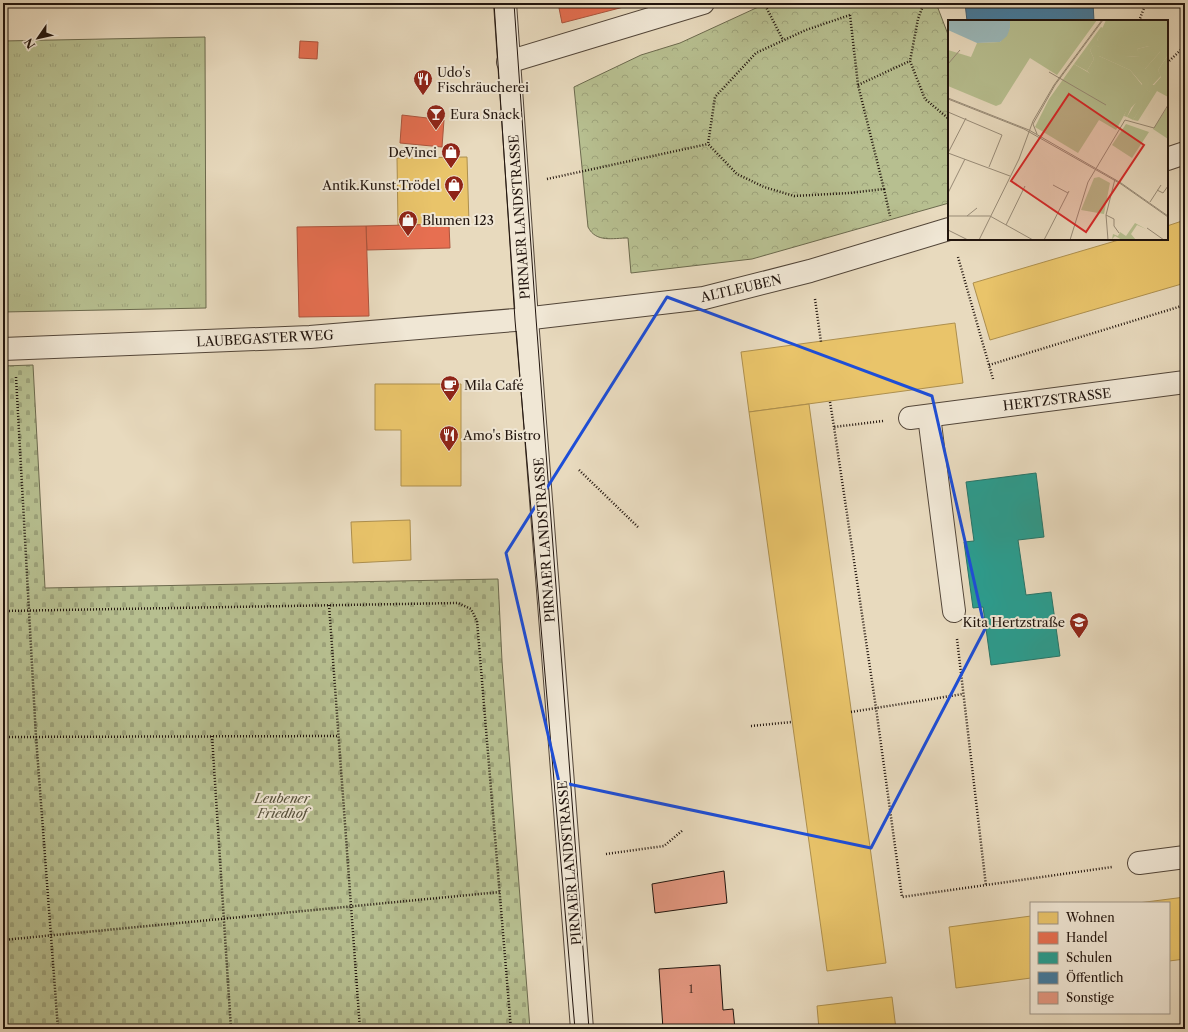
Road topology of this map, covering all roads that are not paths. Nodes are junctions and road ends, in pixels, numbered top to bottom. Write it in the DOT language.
graph roads {
  1 [pos="506,3"];
  2 [pos="703,3"];
  3 [pos="508,62"];
  4 [pos="1185,153"];
  5 [pos="1168,159"];
  6 [pos="948,229"];
  7 [pos="526,319"];
  8 [pos="8,349"];
  9 [pos="1185,382"];
  10 [pos="954,611"];
  11 [pos="1185,857"];
  12 [pos="1139,863"];
  13 [pos="582,1029"];
  1 -- 3 [label="street, PIRNAER LANDSTRASSE"];
  2 -- 3 [label="street"];
  3 -- 7 [label="street, PIRNAER LANDSTRASSE"];
  4 -- 5 [label="street"];
  6 -- 7 [label="street, ALTLEUBEN"];
  7 -- 8 [label="street, LAUBEGASTER WEG"];
  7 -- 13 [label="street, PIRNAER LANDSTRASSE"];
  9 -- 10 [label="street, HERTZSTRASSE"];
  11 -- 12 [label="street"];
}
